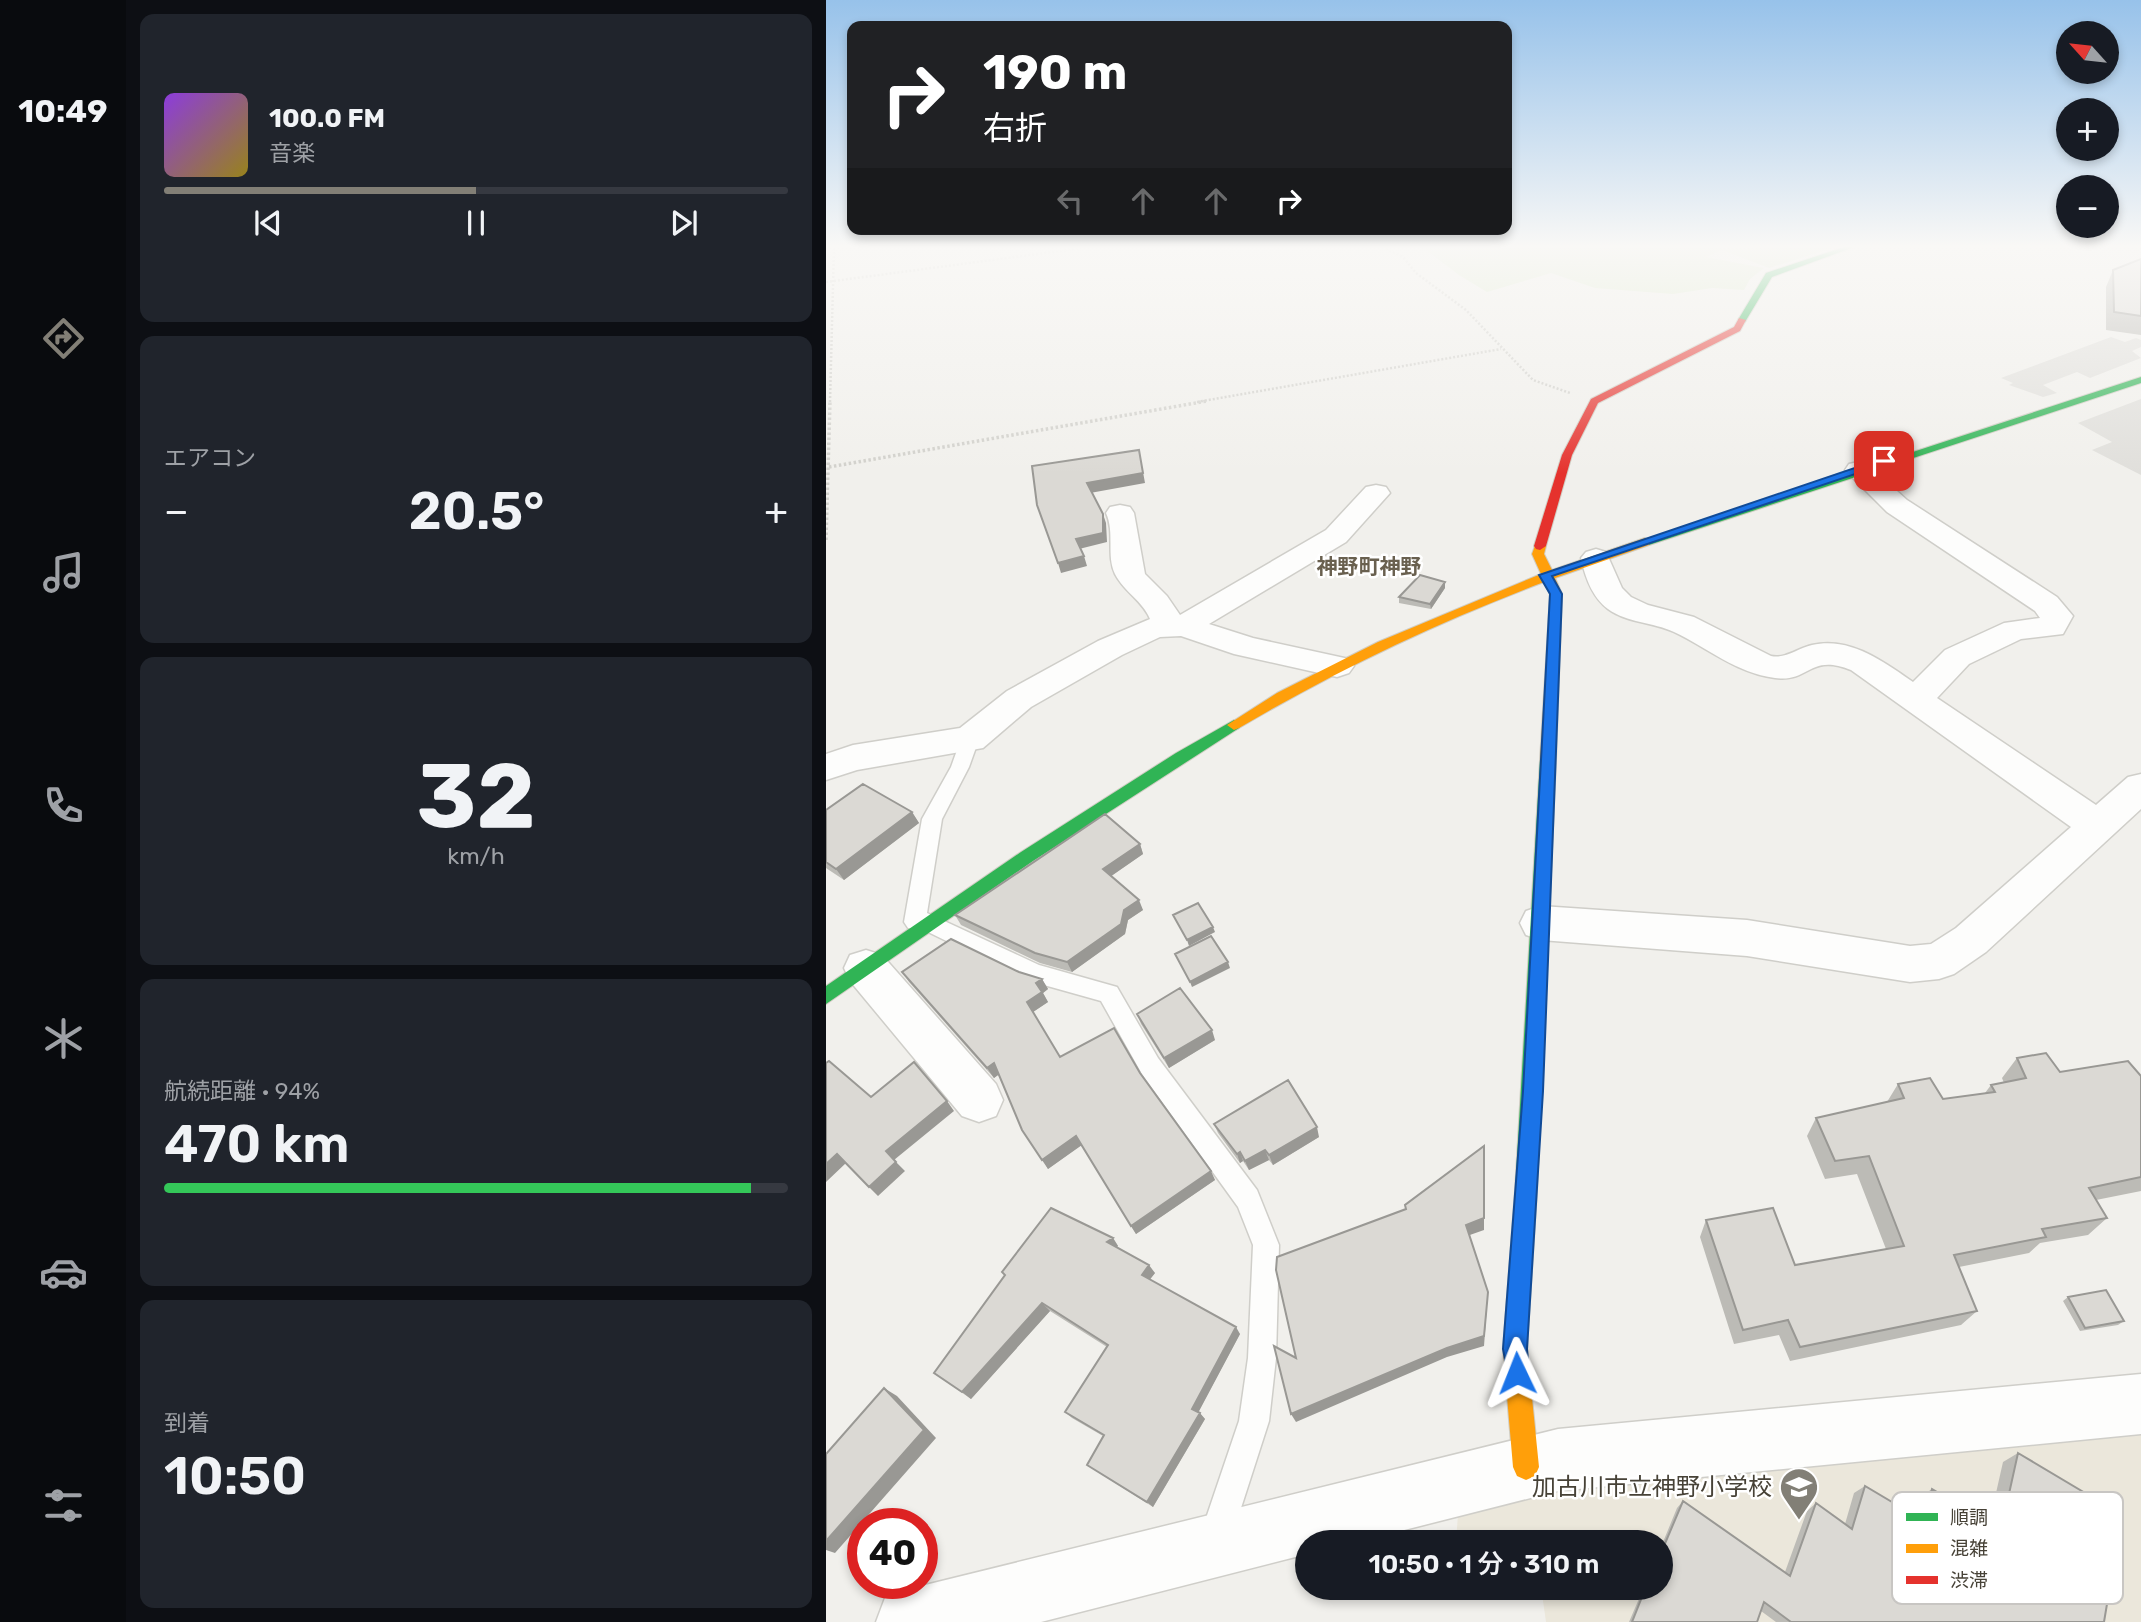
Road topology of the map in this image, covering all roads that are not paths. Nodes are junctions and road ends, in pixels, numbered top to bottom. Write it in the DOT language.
graph roads {
  1 [pos="1740,323"];
  2 [pos="2141,380"];
  3 [pos="1858,470"];
  4 [pos="1376,493"];
  5 [pos="1120,513"];
  6 [pos="1596,558"];
  7 [pos="1545,575"];
  8 [pos="1175,626"];
  9 [pos="1337,666"];
  10 [pos="1916,699"];
  11 [pos="970,739"];
  12 [pos="826,767"];
  13 [pos="2141,787"];
  14 [pos="2098,825"];
  15 [pos="929,922"];
  16 [pos="1541,923"];
  17 [pos="866,968"];
  18 [pos="826,996"];
  19 [pos="979,1100"];
  20 [pos="2141,1404"];
  21 [pos="1526,1466"];
  22 [pos="1212,1548"];
  23 [pos="909,1622"];
  1 -- 7 [label="street"];
  2 -- 3 [label="street"];
  3 -- 6 [label="street"];
  3 -- 10 [label="street"];
  4 -- 8 [label="street"];
  5 -- 8 [label="street"];
  6 -- 7 [label="street"];
  6 -- 10 [label="street"];
  7 -- 9 [label="street"];
  7 -- 16 [label="street"];
  8 -- 9 [label="street"];
  8 -- 11 [label="street"];
  9 -- 15 [label="street"];
  10 -- 14 [label="street"];
  11 -- 12 [label="street"];
  11 -- 15 [label="lane"];
  13 -- 14 [label="street"];
  14 -- 16 [label="street"];
  15 -- 17 [label="street"];
  15 -- 22 [label="lane"];
  16 -- 21 [label="street"];
  17 -- 18 [label="street"];
  17 -- 19 [label="street"];
  20 -- 21 [label="street"];
  21 -- 22 [label="street"];
  22 -- 23 [label="street"];
}
